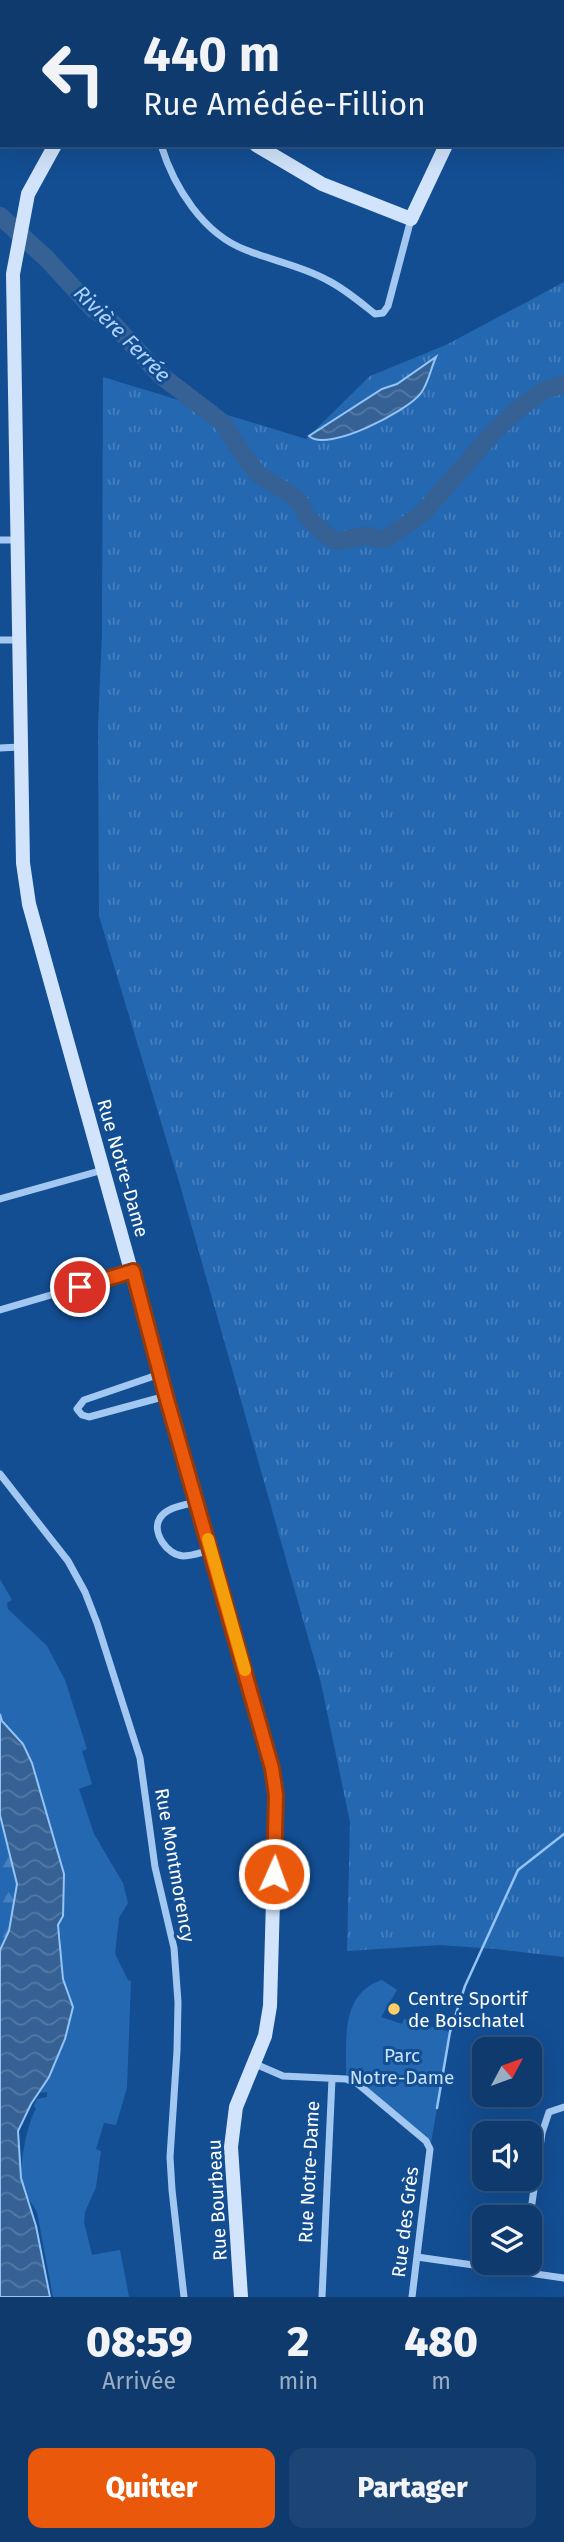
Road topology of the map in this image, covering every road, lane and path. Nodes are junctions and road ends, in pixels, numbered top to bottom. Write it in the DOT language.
graph roads {
  1 [pos="54,147"];
  2 [pos="162,147"];
  3 [pos="259,147"];
  4 [pos="445,147"];
  5 [pos="411,219"];
  6 [pos="0,540"];
  7 [pos="16,540"];
  8 [pos="0,640"];
  9 [pos="18,640"];
  10 [pos="20,747"];
  11 [pos="0,748"];
  12 [pos="103,1170"];
  13 [pos="0,1199"];
  14 [pos="133,1271"];
  15 [pos="0,1310"];
  16 [pos="161,1374"];
  17 [pos="166,1396"];
  18 [pos="0,1474"];
  19 [pos="197,1502"];
  20 [pos="211,1550"];
  21 [pos="253,2063"];
  22 [pos="332,2079"];
  23 [pos="564,2107"];
  24 [pos="532,2205"];
  25 [pos="417,2257"];
  26 [pos="472,2265"];
  27 [pos="542,2275"];
  28 [pos="564,2278"];
  29 [pos="184,2297"];
  30 [pos="241,2297"];
  31 [pos="322,2297"];
  32 [pos="412,2297"];
  1 -- 7 [label="street, Rue Notre-Dame"];
  2 -- 5 [label="street"];
  3 -- 5 [label="street"];
  4 -- 5 [label="street"];
  6 -- 7 [label="street"];
  7 -- 9 [label="street, Rue Notre-Dame"];
  8 -- 9 [label="street"];
  9 -- 10 [label="street, Rue Notre-Dame"];
  10 -- 11 [label="street"];
  10 -- 12 [label="street, Rue Notre-Dame"];
  12 -- 13 [label="street"];
  12 -- 14 [label="street, Rue Notre-Dame"];
  14 -- 15 [label="street"];
  14 -- 16 [label="street, Rue Notre-Dame"];
  16 -- 17 [label="street, Rue Notre-Dame"];
  16 -- 17 [label="street"];
  17 -- 19 [label="street, Rue Notre-Dame"];
  18 -- 29 [label="street, Rue Montmorency"];
  19 -- 20 [label="street, Rue Notre-Dame"];
  19 -- 20 [label="street"];
  20 -- 21 [label="street, Rue Notre-Dame"];
  21 -- 22 [label="street, Rue Notre-Dame"];
  21 -- 30 [label="street, Rue Bourbeau"];
  22 -- 25 [label="street, Rue des Grès"];
  22 -- 31 [label="street, Rue Notre-Dame"];
  23 -- 24 [label="street"];
  25 -- 26 [label="street"];
  25 -- 32 [label="street, Rue des Grès"];
  27 -- 28 [label="street"];
}
